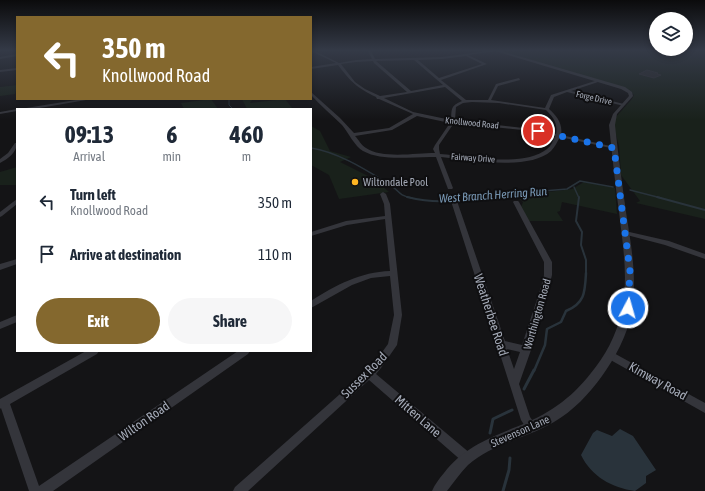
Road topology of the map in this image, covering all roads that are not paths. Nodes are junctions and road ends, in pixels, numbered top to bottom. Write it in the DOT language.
graph roads {
  1 [pos="346,74"];
  2 [pos="390,74"];
  3 [pos="434,74"];
  4 [pos="455,74"];
  5 [pos="573,74"];
  6 [pos="519,78"];
  7 [pos="440,79"];
  8 [pos="597,81"];
  9 [pos="444,86"];
  10 [pos="566,91"];
  11 [pos="410,92"];
  12 [pos="312,94"];
  13 [pos="378,98"];
  14 [pos="78,100"];
  15 [pos="488,100"];
  16 [pos="466,102"];
  17 [pos="623,104"];
  18 [pos="34,108"];
  19 [pos="547,109"];
  20 [pos="16,110"];
  21 [pos="0,113"];
  22 [pos="417,114"];
  23 [pos="453,121"];
  24 [pos="353,135"];
  25 [pos="558,136"];
  26 [pos="16,145"];
  27 [pos="614,148"];
  28 [pos="438,155"];
  29 [pos="0,161"];
  30 [pos="450,188"];
  31 [pos="383,194"];
  32 [pos="16,201"];
  33 [pos="454,201"];
  34 [pos="516,202"];
  35 [pos="0,215"];
  36 [pos="388,217"];
  37 [pos="625,233"];
  38 [pos="312,234"];
  39 [pos="705,257"];
  40 [pos="16,261"];
  41 [pos="0,267"];
  42 [pos="394,273"];
  43 [pos="312,304"];
  44 [pos="16,318"];
  45 [pos="0,326"];
  46 [pos="501,344"];
  47 [pos="526,350"];
  48 [pos="92,352"];
  49 [pos="244,352"];
  50 [pos="610,355"];
  51 [pos="369,374"];
  52 [pos="514,385"];
  53 [pos="2,403"];
  54 [pos="705,408"];
  55 [pos="532,427"];
  56 [pos="467,458"];
  57 [pos="35,491"];
  58 [pos="43,491"];
  59 [pos="239,491"];
  60 [pos="438,491"];
  1 -- 13 [label="street, Knollwood Road"];
  2 -- 11 [label="street"];
  3 -- 7 [label="street"];
  4 -- 7 [label="street"];
  5 -- 8 [label="street, Stevenson Lane"];
  6 -- 15 [label="street"];
  7 -- 9 [label="street"];
  8 -- 10 [label="street"];
  8 -- 17 [label="street, Stevenson Lane"];
  9 -- 11 [label="street"];
  9 -- 16 [label="street"];
  10 -- 17 [label="street, Forge Drive"];
  10 -- 19 [label="street"];
  11 -- 13 [label="street"];
  12 -- 24 [label="street, Fairway Drive"];
  13 -- 22 [label="street, Knollwood Road"];
  14 -- 18 [label="street"];
  15 -- 16 [label="street"];
  15 -- 19 [label="street"];
  16 -- 23 [label="street"];
  17 -- 27 [label="street, Stevenson Lane"];
  19 -- 25 [label="street"];
  20 -- 21 [label="street"];
  22 -- 23 [label="street, Knollwood Road"];
  22 -- 24 [label="street"];
  23 -- 25 [label="street, Knollwood Road"];
  23 -- 28 [label="street"];
  24 -- 28 [label="street, Fairway Drive"];
  25 -- 27 [label="street, Knollwood Road"];
  25 -- 28 [label="street, Fairway Drive"];
  26 -- 29 [label="street"];
  27 -- 37 [label="street, Stevenson Lane"];
  28 -- 30 [label="street"];
  31 -- 36 [label="street, Sussex Road"];
  32 -- 35 [label="street"];
  33 -- 46 [label="street, Weatherbee Road"];
  34 -- 47 [label="street, Worthington Road"];
  36 -- 38 [label="street"];
  36 -- 42 [label="street, Sussex Road"];
  37 -- 39 [label="street"];
  37 -- 50 [label="street, Stevenson Lane"];
  40 -- 41 [label="street"];
  42 -- 43 [label="street"];
  42 -- 51 [label="street, Sussex Road"];
  44 -- 45 [label="street"];
  46 -- 47 [label="street"];
  46 -- 52 [label="street, Weatherbee Road"];
  47 -- 52 [label="street, Worthington Road"];
  48 -- 53 [label="street"];
  49 -- 58 [label="street, Wilton Road"];
  50 -- 54 [label="street, Kimway Road"];
  50 -- 55 [label="street, Stevenson Lane"];
  51 -- 56 [label="street, Mitten Lane"];
  51 -- 59 [label="street, Sussex Road"];
  52 -- 55 [label="street, Weatherbee Road"];
  53 -- 57 [label="street"];
  55 -- 56 [label="street, Stevenson Lane"];
  56 -- 60 [label="street, Stevenson Lane"];
}
